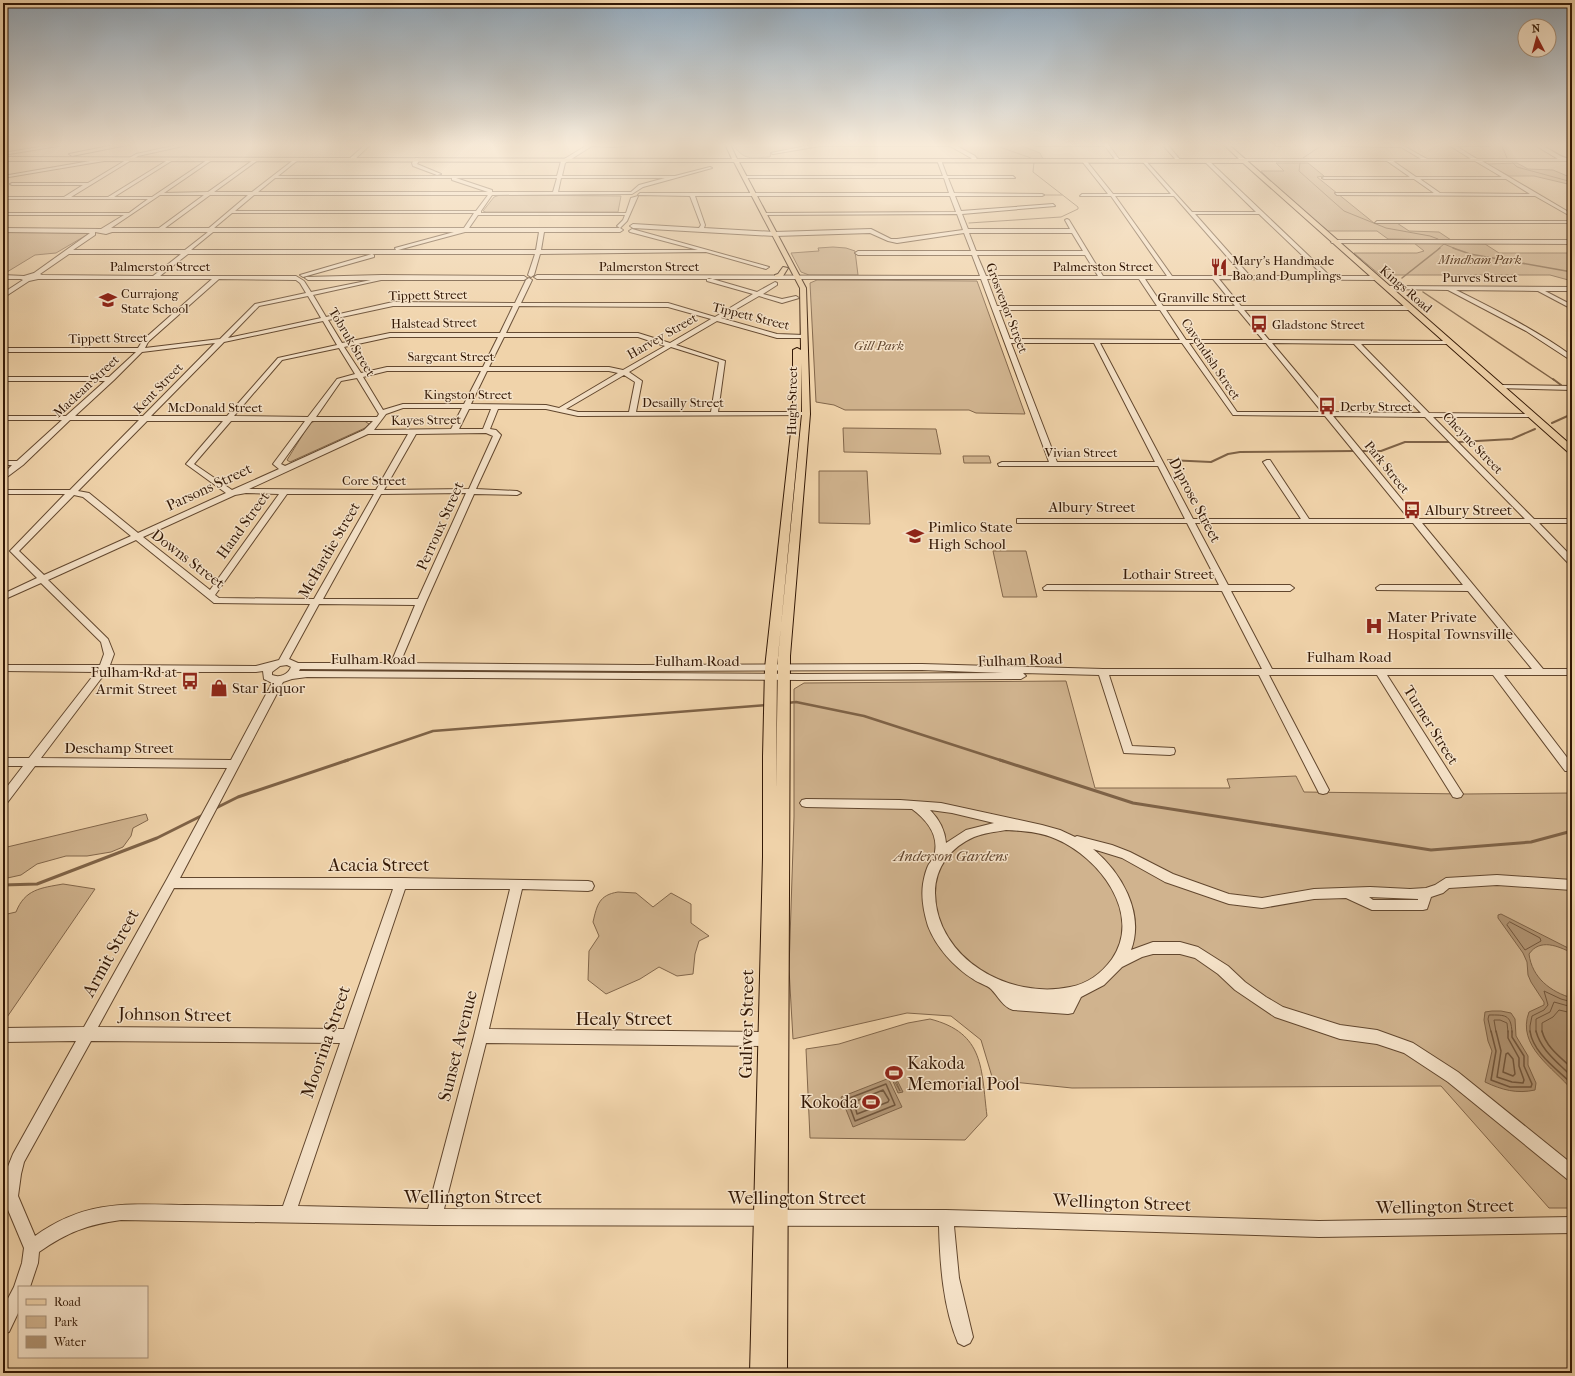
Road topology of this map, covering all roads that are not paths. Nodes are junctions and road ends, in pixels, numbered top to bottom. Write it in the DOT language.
graph roads {
  1 [pos="138,208"];
  2 [pos="190,208"];
  3 [pos="236,208"];
  4 [pos="481,208"];
  5 [pos="629,208"];
  6 [pos="697,208"];
  7 [pos="758,208"];
  8 [pos="760,208"];
  9 [pos="957,208"];
  10 [pos="1009,208"];
  11 [pos="1121,208"];
  12 [pos="1188,208"];
  13 [pos="1256,208"];
  14 [pos="1296,208"];
  15 [pos="1558,208"];
  16 [pos="231,212"];
  17 [pos="478,213"];
  18 [pos="959,213"];
  19 [pos="1192,213"];
  20 [pos="1261,213"];
  21 [pos="3,214"];
  22 [pos="130,214"];
  23 [pos="627,214"];
  24 [pos="764,214"];
  25 [pos="1572,216"];
  26 [pos="1067,220"];
  27 [pos="1376,222"];
  28 [pos="1572,222"];
  29 [pos="470,224"];
  30 [pos="631,226"];
  31 [pos="620,228"];
  32 [pos="481,229"];
  33 [pos="542,229"];
  34 [pos="3,230"];
  35 [pos="89,230"];
  36 [pos="105,230"];
  37 [pos="160,230"];
  38 [pos="212,230"];
  39 [pos="465,230"];
  40 [pos="701,230"];
  41 [pos="642,231"];
  42 [pos="966,231"];
  43 [pos="1073,231"];
  44 [pos="450,232"];
  45 [pos="771,234"];
  46 [pos="1334,242"];
  47 [pos="1572,242"];
  48 [pos="76,247"];
  49 [pos="706,251"];
  50 [pos="67,252"];
  51 [pos="186,252"];
  52 [pos="385,253"];
  53 [pos="538,253"];
  54 [pos="858,253"];
  55 [pos="974,253"];
  56 [pos="1087,253"];
  57 [pos="766,267"];
  58 [pos="785,268"];
  59 [pos="322,270"];
  60 [pos="37,276"];
  61 [pos="777,276"];
  62 [pos="3,277"];
  63 [pos="155,277"];
  64 [pos="218,277"];
  65 [pos="330,277"];
  66 [pos="382,277"];
  67 [pos="707,277"];
  68 [pos="760,277"];
  69 [pos="793,277"];
  70 [pos="831,277"];
  71 [pos="983,277"];
  72 [pos="304,278"];
  73 [pos="528,278"];
  74 [pos="812,278"];
  75 [pos="1101,278"];
  76 [pos="1141,278"];
  77 [pos="1171,278"];
  78 [pos="1215,278"];
  79 [pos="1249,278"];
  80 [pos="1329,278"];
  81 [pos="1375,278"];
  82 [pos="25,279"];
  83 [pos="775,284"];
  84 [pos="803,288"];
  85 [pos="1388,288"];
  86 [pos="1447,288"];
  87 [pos="1538,288"];
  88 [pos="1572,289"];
  89 [pos="309,294"];
  90 [pos="757,294"];
  91 [pos="3,296"];
  92 [pos="796,298"];
  93 [pos="518,305"];
  94 [pos="1572,307"];
  95 [pos="995,308"];
  96 [pos="1162,308"];
  97 [pos="1239,308"];
  98 [pos="1410,308"];
  99 [pos="324,319"];
  100 [pos="716,319"];
  101 [pos="503,335"];
  102 [pos="800,337"];
  103 [pos="221,341"];
  104 [pos="1008,341"];
  105 [pos="1096,341"];
  106 [pos="1184,341"];
  107 [pos="1268,341"];
  108 [pos="1356,342"];
  109 [pos="1449,342"];
  110 [pos="340,345"];
  111 [pos="672,345"];
  112 [pos="3,350"];
  113 [pos="140,350"];
  114 [pos="1570,357"];
  115 [pos="486,368"];
  116 [pos="624,372"];
  117 [pos="358,375"];
  118 [pos="3,379"];
  119 [pos="112,379"];
  120 [pos="1500,387"];
  121 [pos="1572,388"];
  122 [pos="466,406"];
  123 [pos="496,406"];
  124 [pos="560,410"];
  125 [pos="714,414"];
  126 [pos="802,414"];
  127 [pos="632,415"];
  128 [pos="1328,415"];
  129 [pos="1428,415"];
  130 [pos="1531,415"];
  131 [pos="381,417"];
  132 [pos="3,418"];
  133 [pos="68,418"];
  134 [pos="146,418"];
  135 [pos="227,419"];
  136 [pos="311,419"];
  137 [pos="454,431"];
  138 [pos="486,431"];
  139 [pos="367,432"];
  140 [pos="412,432"];
  141 [pos="1572,451"];
  142 [pos="1267,462"];
  143 [pos="3,463"];
  144 [pos="20,463"];
  145 [pos="1002,464"];
  146 [pos="1054,464"];
  147 [pos="1160,464"];
  148 [pos="283,469"];
  149 [pos="273,474"];
  150 [pos="3,478"];
  151 [pos="281,491"];
  152 [pos="471,491"];
  153 [pos="3,492"];
  154 [pos="72,492"];
  155 [pos="231,492"];
  156 [pos="378,492"];
  157 [pos="516,493"];
  158 [pos="1020,521"];
  159 [pos="1190,521"];
  160 [pos="1307,521"];
  161 [pos="1416,521"];
  162 [pos="1532,521"];
  163 [pos="1572,521"];
  164 [pos="136,536"];
  165 [pos="1572,562"];
  166 [pos="42,579"];
  167 [pos="1047,588"];
  168 [pos="1225,588"];
  169 [pos="1290,588"];
  170 [pos="1380,588"];
  171 [pos="1471,588"];
  172 [pos="211,595"];
  173 [pos="3,597"];
  174 [pos="316,601"];
  175 [pos="421,602"];
  176 [pos="282,662"];
  177 [pos="272,666"];
  178 [pos="296,666"];
  179 [pos="394,667"];
  180 [pos="3,668"];
  181 [pos="101,672"];
  182 [pos="772,672"];
  183 [pos="784,672"];
  184 [pos="1103,672"];
  185 [pos="1265,672"];
  186 [pos="1380,672"];
  187 [pos="1496,672"];
  188 [pos="1540,672"];
  189 [pos="1572,672"];
  190 [pos="3,675"];
  191 [pos="266,676"];
  192 [pos="290,676"];
  193 [pos="279,680"];
  194 [pos="776,727"];
  195 [pos="1170,751"];
  196 [pos="3,762"];
  197 [pos="32,762"];
  198 [pos="235,764"];
  199 [pos="1570,768"];
  200 [pos="1323,790"];
  201 [pos="1457,794"];
  202 [pos="3,800"];
  203 [pos="806,804"];
  204 [pos="916,806"];
  205 [pos="1025,826"];
  206 [pos="1067,839"];
  207 [pos="940,857"];
  208 [pos="171,883"];
  209 [pos="401,883"];
  210 [pos="518,884"];
  211 [pos="1572,885"];
  212 [pos="588,886"];
  213 [pos="1118,962"];
  214 [pos="88,1034"];
  215 [pos="3,1035"];
  216 [pos="347,1036"];
  217 [pos="481,1036"];
  218 [pos="767,1039"];
  219 [pos="1572,1174"];
  220 [pos="7,1197"];
  221 [pos="288,1214"];
  222 [pos="434,1217"];
  223 [pos="771,1217"];
  224 [pos="946,1218"];
  225 [pos="1572,1225"];
  226 [pos="32,1248"];
  227 [pos="22,1286"];
  228 [pos="18,1295"];
  229 [pos="3,1326"];
  230 [pos="964,1337"];
  231 [pos="760,1373"];
  232 [pos="777,1373"];
  1 -- 22 [label="street"];
  2 -- 37 [label="street"];
  3 -- 16 [label="street"];
  4 -- 17 [label="street"];
  5 -- 23 [label="street"];
  6 -- 40 [label="street"];
  7 -- 45 [label="main road, Hugh Street"];
  8 -- 24 [label="main road, Hugh Street"];
  9 -- 18 [label="street, Grosvenor Street"];
  10 -- 18 [label="street"];
  11 -- 77 [label="street"];
  12 -- 19 [label="street"];
  13 -- 20 [label="street"];
  14 -- 46 [label="main road, Kings Road"];
  15 -- 25 [label="street"];
  16 -- 17 [label="street"];
  16 -- 38 [label="street"];
  17 -- 23 [label="street"];
  17 -- 29 [label="street"];
  18 -- 24 [label="street"];
  18 -- 42 [label="street, Grosvenor Street"];
  19 -- 20 [label="street"];
  19 -- 79 [label="street"];
  20 -- 80 [label="street"];
  21 -- 22 [label="street"];
  22 -- 36 [label="street"];
  23 -- 30 [label="street"];
  24 -- 45 [label="main road, Hugh Street"];
  26 -- 43 [label="street"];
  27 -- 28 [label="street"];
  29 -- 32 [label="street"];
  29 -- 39 [label="street"];
  30 -- 31 [label="street"];
  30 -- 41 [label="street"];
  31 -- 33 [label="street"];
  31 -- 41 [label="street"];
  32 -- 33 [label="street"];
  32 -- 39 [label="street"];
  33 -- 53 [label="street"];
  34 -- 35 [label="street"];
  35 -- 36 [label="street"];
  35 -- 48 [label="street"];
  36 -- 37 [label="street"];
  36 -- 48 [label="street"];
  37 -- 38 [label="street"];
  38 -- 44 [label="street"];
  38 -- 51 [label="street"];
  39 -- 44 [label="street"];
  40 -- 41 [label="street"];
  40 -- 45 [label="street"];
  41 -- 49 [label="street"];
  42 -- 43 [label="street"];
  42 -- 45 [label="street"];
  42 -- 55 [label="street, Grosvenor Street"];
  43 -- 56 [label="street"];
  44 -- 52 [label="street"];
  45 -- 58 [label="main road, Hugh Street"];
  45 -- 69 [label="main road, Hugh Street"];
  46 -- 47 [label="street"];
  46 -- 81 [label="main road, Kings Road"];
  48 -- 50 [label="street"];
  49 -- 53 [label="street"];
  49 -- 57 [label="street"];
  50 -- 51 [label="street"];
  50 -- 60 [label="street"];
  51 -- 52 [label="street"];
  51 -- 63 [label="street"];
  52 -- 53 [label="street"];
  52 -- 59 [label="street"];
  53 -- 73 [label="street"];
  54 -- 55 [label="street"];
  55 -- 56 [label="street"];
  55 -- 71 [label="street, Grosvenor Street"];
  56 -- 75 [label="street"];
  58 -- 61 [label="main road"];
  58 -- 69 [label="main road, Hugh Street"];
  59 -- 65 [label="street"];
  59 -- 72 [label="street"];
  60 -- 63 [label="street, Palmerston Street"];
  60 -- 82 [label="street"];
  61 -- 68 [label="street, Palmerston Street"];
  61 -- 69 [label="street, Palmerston Street"];
  62 -- 82 [label="street"];
  63 -- 64 [label="street, Palmerston Street"];
  64 -- 72 [label="street, Palmerston Street"];
  64 -- 113 [label="street, Maclean Street"];
  65 -- 66 [label="street, Palmerston Street"];
  65 -- 72 [label="street, Palmerston Street"];
  66 -- 73 [label="street, Palmerston Street"];
  66 -- 89 [label="street, Kent Street"];
  67 -- 68 [label="street, Palmerston Street"];
  67 -- 73 [label="street, Palmerston Street"];
  67 -- 90 [label="street"];
  68 -- 69 [label="street, Palmerston Street"];
  69 -- 70 [label="street, Palmerston Street"];
  69 -- 74 [label="street, Palmerston Street"];
  69 -- 84 [label="main road, Hugh Street"];
  69 -- 92 [label="main road, Hugh Street"];
  70 -- 71 [label="street, Palmerston Street"];
  70 -- 74 [label="street, Palmerston Street"];
  71 -- 75 [label="street, Palmerston Street"];
  71 -- 95 [label="street, Grosvenor Street"];
  72 -- 89 [label="street, Tobruk Street"];
  73 -- 93 [label="street"];
  74 -- 84 [label="main road"];
  75 -- 76 [label="street, Palmerston Street"];
  76 -- 77 [label="street, Palmerston Street"];
  76 -- 96 [label="street, Cavendish Street"];
  77 -- 78 [label="street, Palmerston Street"];
  78 -- 79 [label="street, Palmerston Street"];
  78 -- 97 [label="street, Park Street"];
  79 -- 80 [label="street, Palmerston Street"];
  80 -- 81 [label="street, Palmerston Street"];
  81 -- 85 [label="main road, Kings Road"];
  82 -- 91 [label="street"];
  83 -- 90 [label="street, Harvey Street"];
  84 -- 102 [label="main road, Hugh Street"];
  85 -- 86 [label="street, Purves Street"];
  85 -- 98 [label="main road, Kings Road"];
  86 -- 87 [label="street, Purves Street"];
  86 -- 114 [label="street"];
  87 -- 88 [label="street, Purves Street"];
  87 -- 94 [label="street"];
  89 -- 99 [label="street, Tobruk Street"];
  89 -- 103 [label="street, Kent Street"];
  90 -- 92 [label="street"];
  90 -- 100 [label="street, Harvey Street"];
  92 -- 102 [label="main road, Hugh Street"];
  93 -- 99 [label="street, Tippett Street"];
  93 -- 100 [label="street, Tippett Street"];
  93 -- 101 [label="street"];
  95 -- 96 [label="street, Granville Street"];
  95 -- 104 [label="street, Grosvenor Street"];
  96 -- 97 [label="street, Granville Street"];
  96 -- 106 [label="street, Cavendish Street"];
  97 -- 98 [label="street, Granville Street"];
  97 -- 107 [label="street, Park Street"];
  98 -- 109 [label="main road, Kings Road"];
  99 -- 103 [label="street, Tippett Street"];
  99 -- 110 [label="street, Tobruk Street"];
  100 -- 102 [label="street, Tippett Street"];
  100 -- 111 [label="street, Harvey Street"];
  101 -- 110 [label="street, Halstead Street"];
  101 -- 111 [label="street, Halstead Street"];
  101 -- 115 [label="street"];
  102 -- 126 [label="main road, Hugh Street"];
  103 -- 113 [label="street, Tippett Street"];
  103 -- 134 [label="street, Kent Street"];
  104 -- 105 [label="street"];
  104 -- 146 [label="street, Grosvenor Street"];
  105 -- 106 [label="street"];
  105 -- 147 [label="street, Diprose Street"];
  106 -- 107 [label="street"];
  106 -- 128 [label="street, Cavendish Street"];
  107 -- 108 [label="street"];
  107 -- 128 [label="street, Park Street"];
  108 -- 109 [label="street"];
  108 -- 129 [label="street, Cheyne Street"];
  109 -- 120 [label="main road, Kings Road"];
  110 -- 117 [label="street, Tobruk Street"];
  110 -- 135 [label="street, Halstead Street"];
  111 -- 116 [label="street, Harvey Street"];
  111 -- 125 [label="street, Halstead Street"];
  112 -- 113 [label="street, Tippett Street"];
  113 -- 119 [label="street, Maclean Street"];
  115 -- 116 [label="street, Sargeant Street"];
  115 -- 117 [label="street, Sargeant Street"];
  115 -- 122 [label="street"];
  116 -- 124 [label="street, Harvey Street"];
  116 -- 127 [label="street, Sargeant Street"];
  117 -- 131 [label="street, Tobruk Street"];
  117 -- 136 [label="street, Sargeant Street"];
  118 -- 119 [label="street"];
  119 -- 133 [label="street, Maclean Street"];
  120 -- 121 [label="street"];
  120 -- 130 [label="main road, Kings Road"];
  122 -- 123 [label="street, Kingston Street"];
  122 -- 131 [label="street, Kingston Street"];
  122 -- 137 [label="street"];
  123 -- 124 [label="street, Kingston Street"];
  123 -- 138 [label="street"];
  124 -- 127 [label="street, Desailly Street"];
  125 -- 126 [label="street, Desailly Street"];
  125 -- 127 [label="street, Desailly Street"];
  126 -- 182 [label="main road, Hugh Street"];
  126 -- 183 [label="main road, Hugh Street"];
  128 -- 129 [label="street"];
  128 -- 161 [label="street, Park Street"];
  129 -- 130 [label="street"];
  129 -- 162 [label="street, Cheyne Street"];
  130 -- 141 [label="main road, Kings Road"];
  131 -- 136 [label="street, McDonald Street"];
  131 -- 139 [label="street, Parsons Street"];
  132 -- 133 [label="street, McDonald Street"];
  133 -- 134 [label="street, McDonald Street"];
  133 -- 144 [label="street, Maclean Street"];
  134 -- 135 [label="street, McDonald Street"];
  134 -- 154 [label="street, Kent Street"];
  135 -- 136 [label="street, McDonald Street"];
  135 -- 155 [label="street, Halstead Street"];
  136 -- 148 [label="street, Sargeant Street"];
  137 -- 138 [label="street, Kayes Street"];
  137 -- 140 [label="street, Kayes Street"];
  138 -- 152 [label="street, Perroux Street"];
  139 -- 140 [label="street, Kayes Street"];
  139 -- 148 [label="street, Parsons Street"];
  140 -- 156 [label="street, McHardie Street"];
  142 -- 160 [label="street"];
  143 -- 144 [label="street"];
  144 -- 150 [label="street, Maclean Street"];
  145 -- 146 [label="street, Vivian Street"];
  146 -- 147 [label="street, Vivian Street"];
  147 -- 159 [label="street, Diprose Street"];
  148 -- 149 [label="street, Parsons Street"];
  149 -- 151 [label="street, Hand Street"];
  149 -- 155 [label="street, Parsons Street"];
  151 -- 155 [label="street, Core Street"];
  151 -- 156 [label="street, Core Street"];
  151 -- 172 [label="street, Hand Street"];
  152 -- 156 [label="street, Core Street"];
  152 -- 157 [label="street, Core Street"];
  152 -- 175 [label="street, Perroux Street"];
  153 -- 154 [label="street, Downs Street"];
  154 -- 164 [label="street, Downs Street"];
  154 -- 166 [label="street, Kent Street"];
  155 -- 164 [label="street, Parsons Street"];
  156 -- 174 [label="street, McHardie Street"];
  158 -- 159 [label="street, Albury Street"];
  159 -- 160 [label="street, Albury Street"];
  159 -- 168 [label="street, Diprose Street"];
  160 -- 161 [label="street, Albury Street"];
  161 -- 162 [label="street, Albury Street"];
  161 -- 171 [label="street, Park Street"];
  162 -- 163 [label="street, Albury Street"];
  162 -- 165 [label="street, Cheyne Street"];
  164 -- 166 [label="street, Parsons Street"];
  164 -- 172 [label="street, Downs Street"];
  166 -- 173 [label="street, Parsons Street"];
  166 -- 181 [label="street"];
  167 -- 168 [label="street, Lothair Street"];
  168 -- 169 [label="street, Lothair Street"];
  168 -- 185 [label="street, Diprose Street"];
  170 -- 171 [label="street"];
  171 -- 188 [label="street, Park Street"];
  172 -- 174 [label="street, Downs Street"];
  174 -- 175 [label="street, Downs Street"];
  174 -- 176 [label="street, McHardie Street"];
  175 -- 179 [label="street, Perroux Street"];
  176 -- 177 [label="street"];
  176 -- 178 [label="street, Fulham Road"];
  177 -- 181 [label="street"];
  177 -- 191 [label="street"];
  178 -- 179 [label="street, Fulham Road"];
  178 -- 192 [label="street"];
  179 -- 182 [label="street, Fulham Road"];
  180 -- 181 [label="street"];
  181 -- 190 [label="street"];
  181 -- 191 [label="street"];
  181 -- 197 [label="street"];
  182 -- 183 [label="street, Fulham Road"];
  182 -- 192 [label="street, Fulham Road"];
  182 -- 194 [label="main road, Guliver Street"];
  183 -- 184 [label="street, Fulham Road"];
  183 -- 194 [label="main road, Guliver Street"];
  184 -- 185 [label="street, Fulham Road"];
  184 -- 195 [label="street"];
  185 -- 186 [label="street, Fulham Road"];
  185 -- 200 [label="street, Diprose Street"];
  186 -- 187 [label="street, Fulham Road"];
  186 -- 201 [label="street, Turner Street"];
  187 -- 188 [label="street, Fulham Road"];
  187 -- 199 [label="street"];
  188 -- 189 [label="street, Fulham Road"];
  191 -- 193 [label="street"];
  192 -- 193 [label="street, Fulham Road"];
  193 -- 198 [label="street, Armit Street"];
  194 -- 218 [label="main road, Guliver Street"];
  194 -- 223 [label="main road, Guliver Street"];
  196 -- 197 [label="street, Deschamp Street"];
  197 -- 198 [label="street, Deschamp Street"];
  197 -- 202 [label="street"];
  198 -- 208 [label="street, Armit Street"];
  203 -- 204 [label="street"];
  204 -- 205 [label="street"];
  204 -- 207 [label="street"];
  205 -- 206 [label="street"];
  205 -- 207 [label="street"];
  206 -- 211 [label="street"];
  206 -- 213 [label="street"];
  207 -- 213 [label="street"];
  208 -- 209 [label="street, Acacia Street"];
  208 -- 214 [label="street, Armit Street"];
  209 -- 210 [label="street, Acacia Street"];
  209 -- 216 [label="street, Moorina Street"];
  210 -- 212 [label="street, Acacia Street"];
  210 -- 217 [label="street, Sunset Avenue"];
  213 -- 219 [label="street"];
  214 -- 215 [label="street, Johnson Street"];
  214 -- 216 [label="street, Johnson Street"];
  214 -- 220 [label="street, Armit Street"];
  216 -- 221 [label="street, Moorina Street"];
  217 -- 218 [label="street, Healy Street"];
  217 -- 222 [label="street, Sunset Avenue"];
  218 -- 223 [label="main road, Guliver Street"];
  220 -- 226 [label="street, Armit Street"];
  221 -- 222 [label="street, Wellington Street"];
  221 -- 226 [label="street, Wellington Street"];
  222 -- 223 [label="street, Wellington Street"];
  223 -- 224 [label="street, Wellington Street"];
  223 -- 231 [label="main road, Guliver Street"];
  223 -- 232 [label="main road, Guliver Street"];
  224 -- 225 [label="street, Wellington Street"];
  224 -- 230 [label="street"];
  226 -- 227 [label="street"];
  228 -- 229 [label="street"];
}
